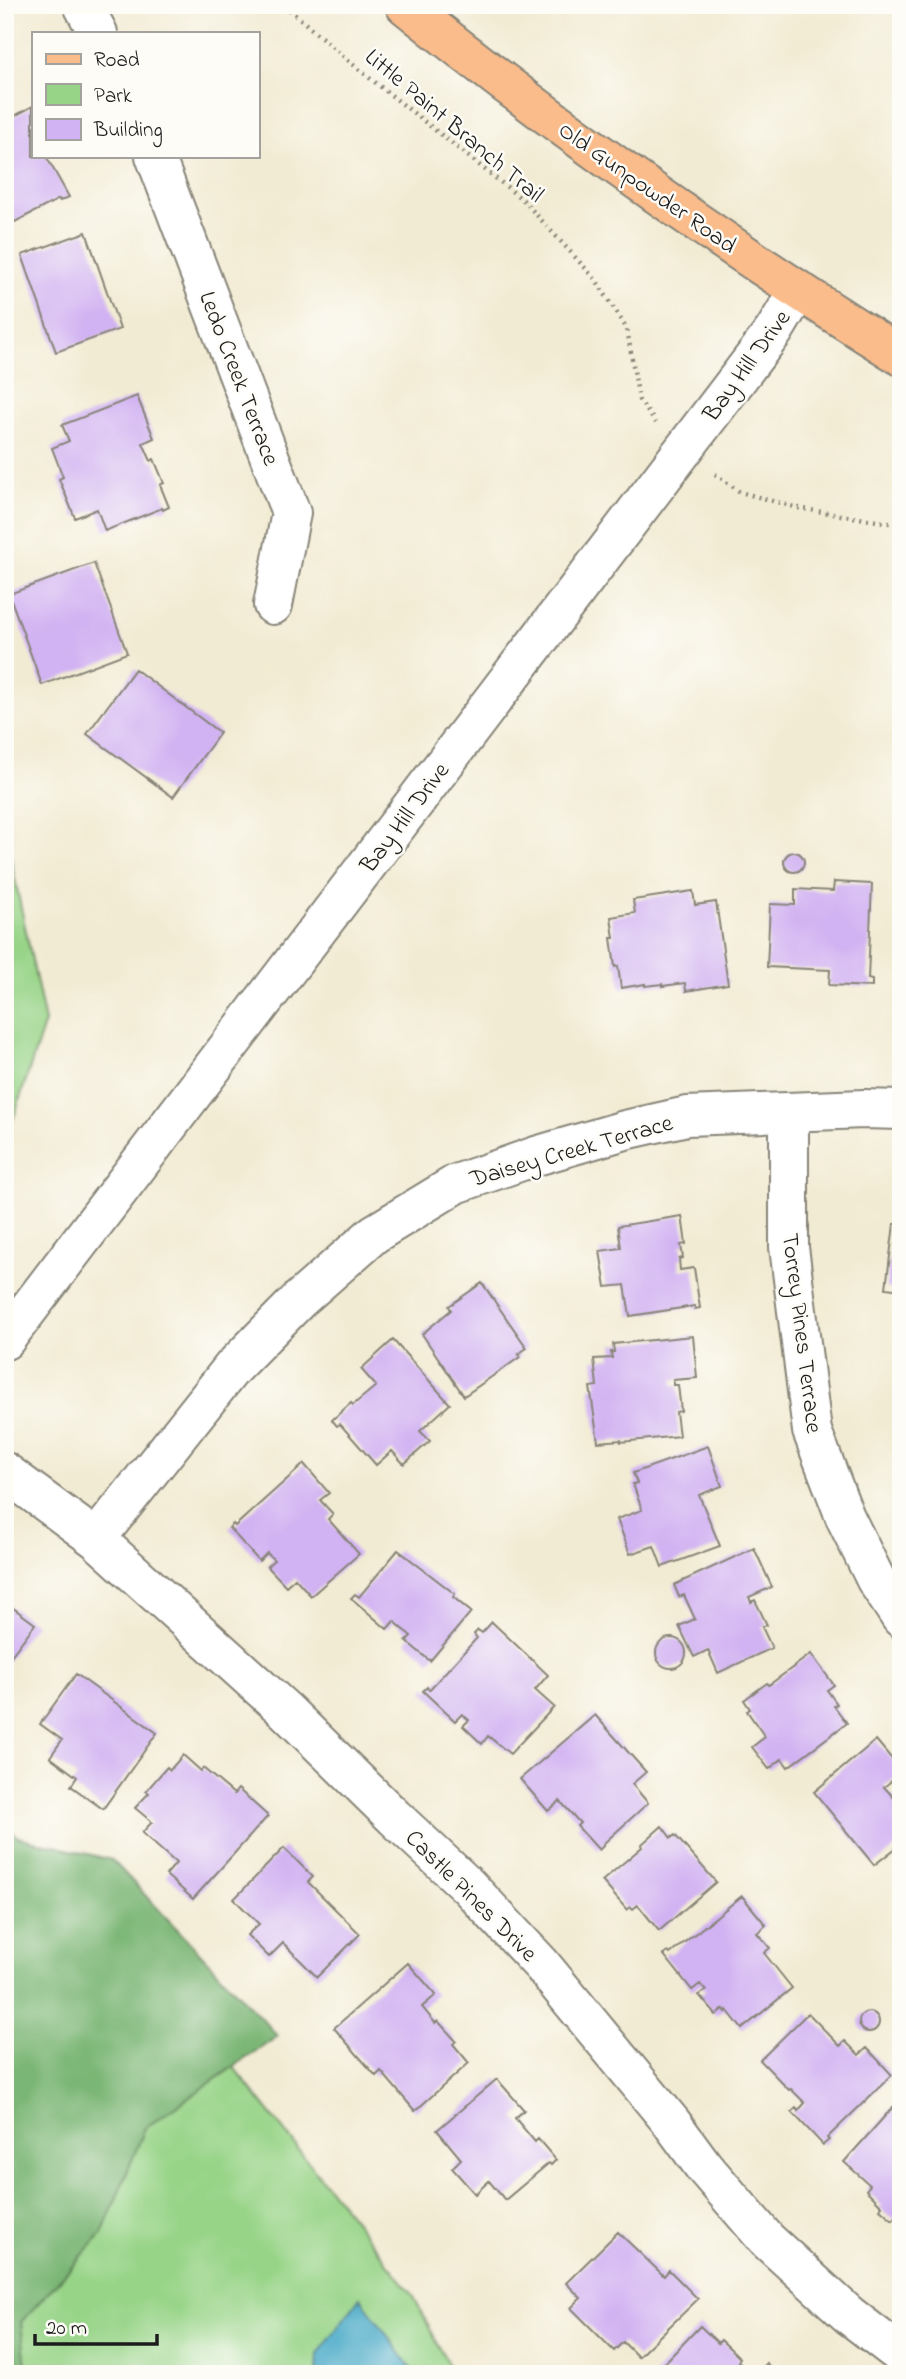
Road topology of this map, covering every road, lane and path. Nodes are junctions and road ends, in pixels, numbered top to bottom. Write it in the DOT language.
graph roads {
  1 [pos="83,5"];
  2 [pos="284,5"];
  3 [pos="405,5"];
  4 [pos="97,32"];
  5 [pos="156,158"];
  6 [pos="798,291"];
  7 [pos="901,356"];
  8 [pos="662,431"];
  9 [pos="714,474"];
  10 [pos="901,525"];
  11 [pos="273,605"];
  12 [pos="901,1110"];
  13 [pos="789,1113"];
  14 [pos="5,1340"];
  15 [pos="5,1472"];
  16 [pos="96,1539"];
  17 [pos="901,1618"];
  18 [pos="901,2355"];
  1 -- 4 [label="street"];
  2 -- 8 [label="path, Little Paint Branch Trail"];
  3 -- 6 [label="main road, Old Gunpowder Road"];
  5 -- 11 [label="street, Ledo Creek Terrace"];
  6 -- 7 [label="main road, Old Gunpowder Road"];
  6 -- 14 [label="street, Bay Hill Drive"];
  9 -- 10 [label="path"];
  12 -- 13 [label="street, Daisey Creek Terrace"];
  13 -- 16 [label="street, Daisey Creek Terrace"];
  13 -- 17 [label="street, Torrey Pines Terrace"];
  15 -- 16 [label="street, Castle Pines Drive"];
  16 -- 18 [label="street, Castle Pines Drive"];
}
